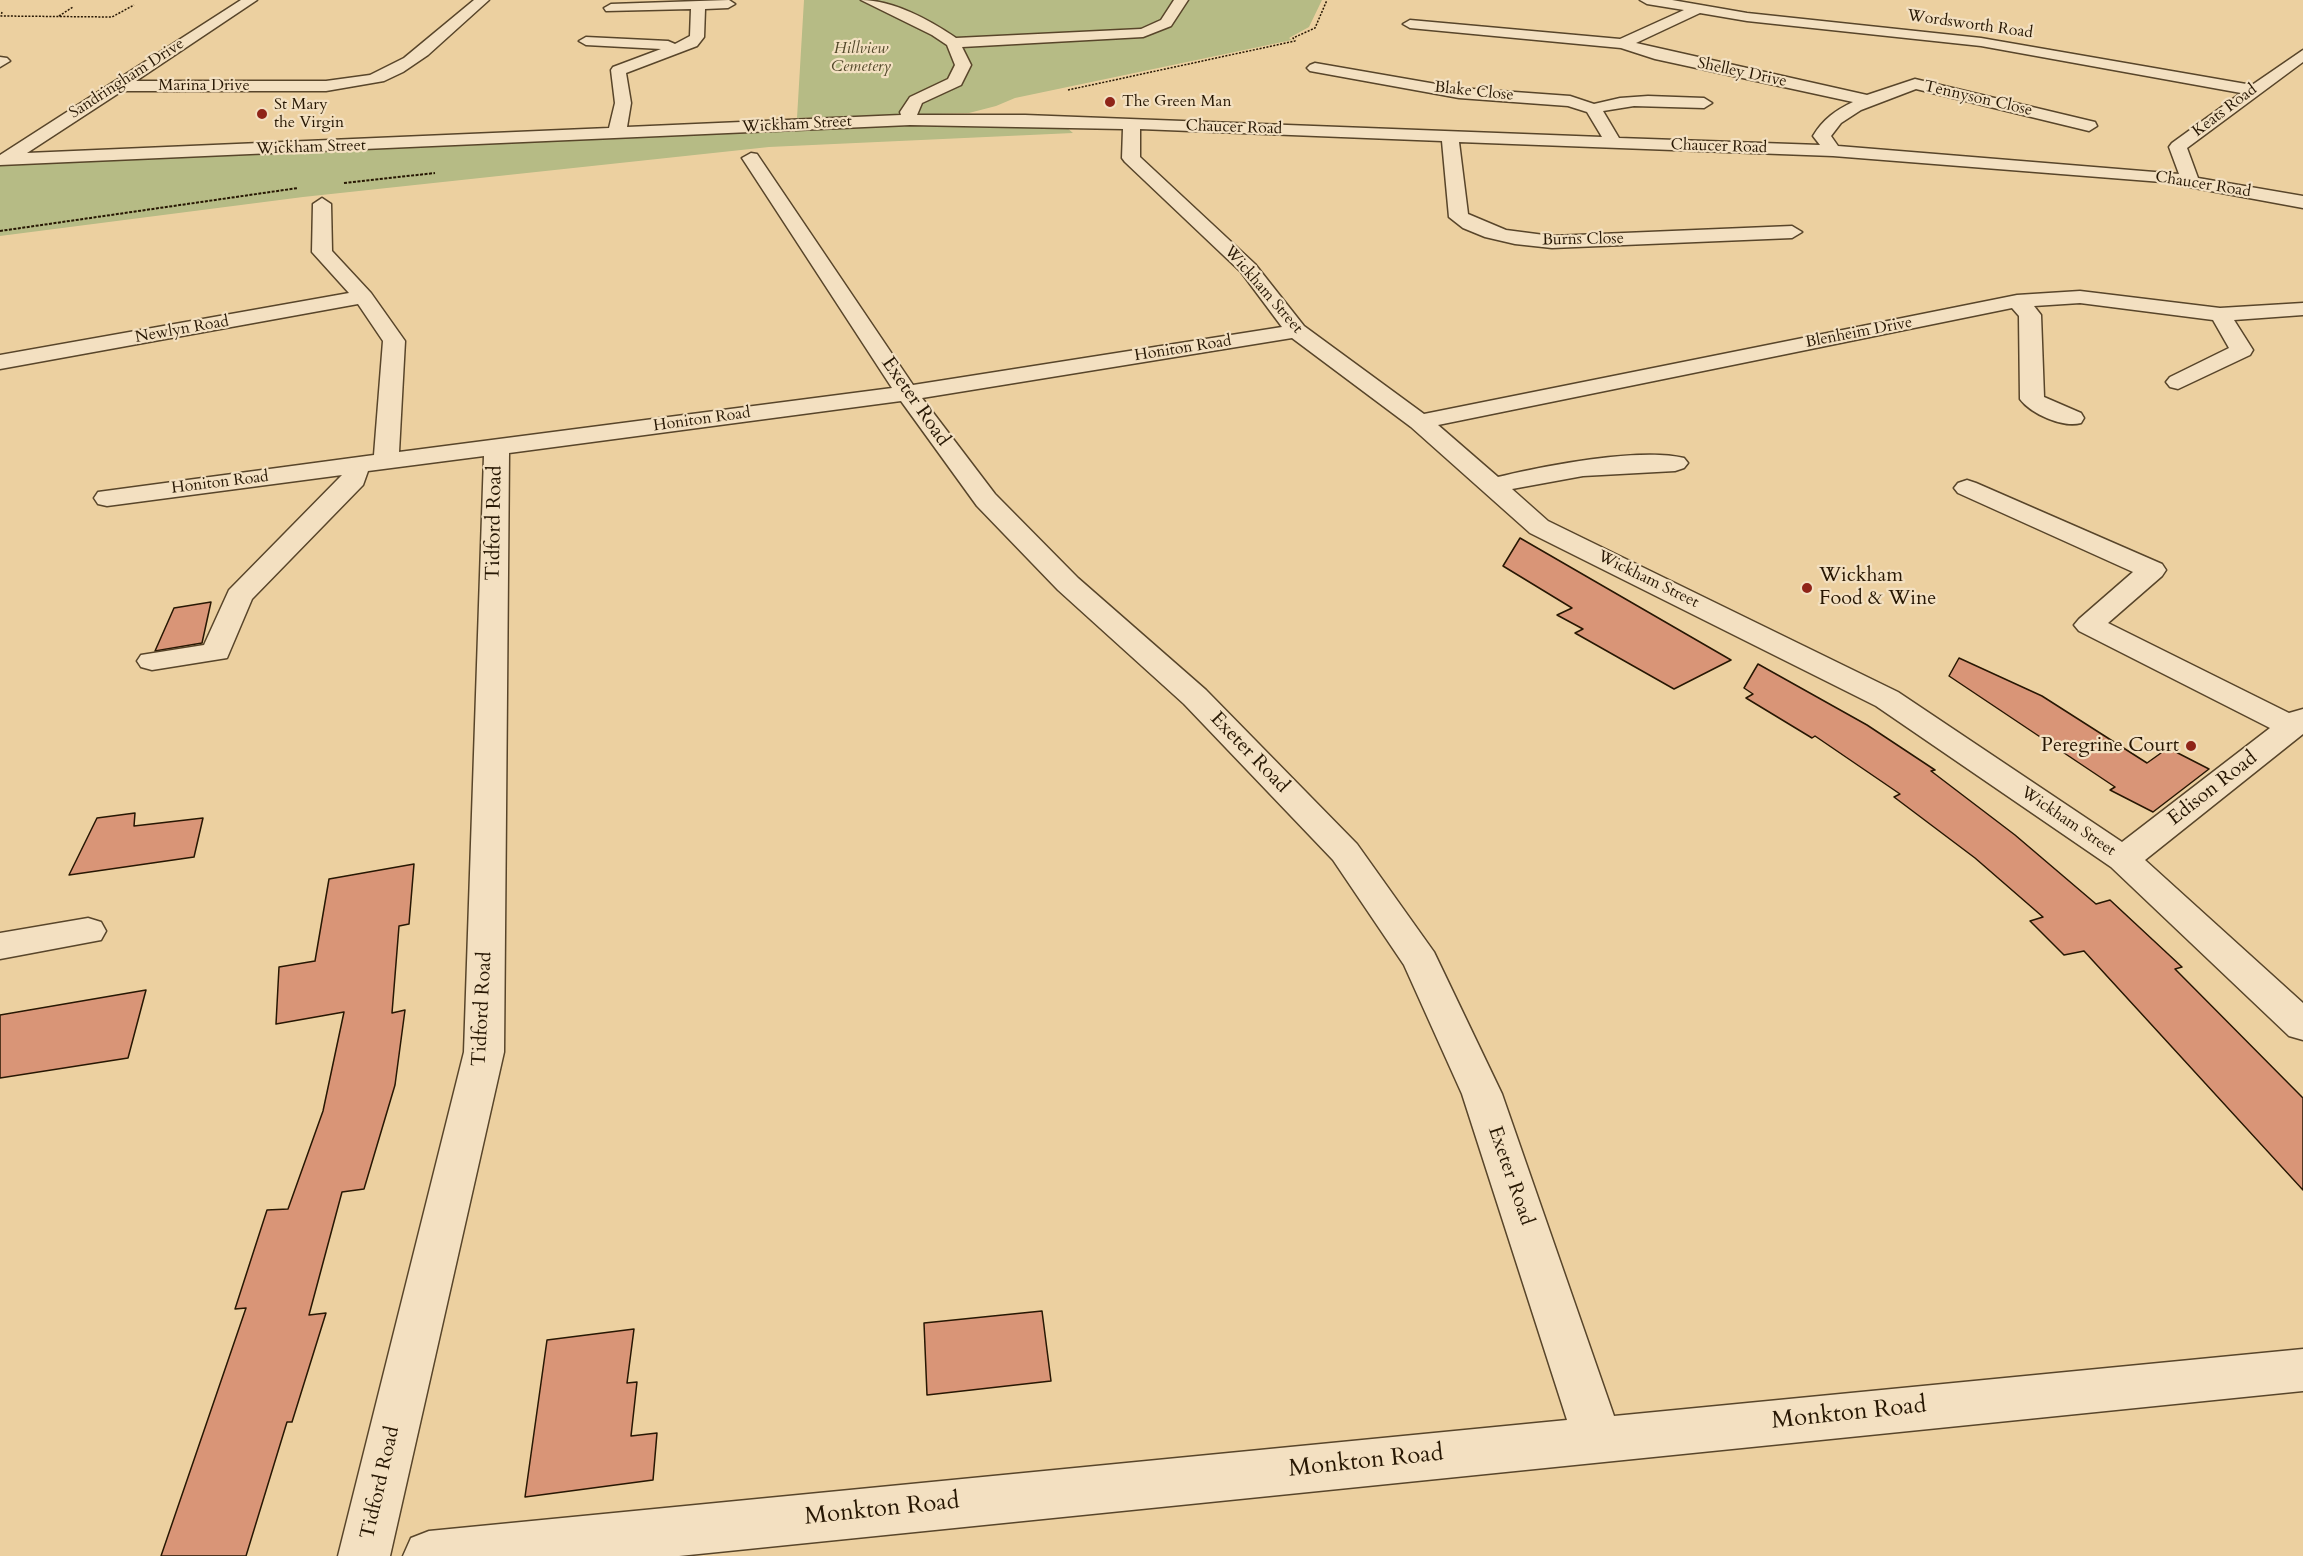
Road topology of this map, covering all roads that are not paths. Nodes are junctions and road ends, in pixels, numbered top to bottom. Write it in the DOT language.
graph roads {
  1 [pos="250,0"];
  2 [pos="482,0"];
  3 [pos="868,0"];
  4 [pos="1181,0"];
  5 [pos="1647,0"];
  6 [pos="728,4"];
  7 [pos="698,6"];
  8 [pos="611,8"];
  9 [pos="1769,8"];
  10 [pos="1696,10"];
  11 [pos="1747,17"];
  12 [pos="1509,18"];
  13 [pos="1899,18"];
  14 [pos="1410,24"];
  15 [pos="1478,30"];
  16 [pos="1872,30"];
  17 [pos="586,41"];
  18 [pos="953,43"];
  19 [pos="1622,44"];
  20 [pos="678,48"];
  21 [pos="2303,56"];
  22 [pos="1315,68"];
  23 [pos="116,86"];
  24 [pos="2252,90"];
  25 [pos="1868,100"];
  26 [pos="1704,103"];
  27 [pos="1593,108"];
  28 [pos="910,120"];
  29 [pos="1133,124"];
  30 [pos="2089,126"];
  31 [pos="617,134"];
  32 [pos="1450,137"];
  33 [pos="1614,143"];
  34 [pos="1833,151"];
  35 [pos="751,158"];
  36 [pos="2,160"];
  37 [pos="2190,181"];
  38 [pos="2303,202"];
  39 [pos="322,204"];
  40 [pos="1792,232"];
  41 [pos="364,297"];
  42 [pos="2017,301"];
  43 [pos="2303,309"];
  44 [pos="2220,314"];
  45 [pos="1296,331"];
  46 [pos="0,362"];
  47 [pos="2178,382"];
  48 [pos="907,393"];
  49 [pos="2072,418"];
  50 [pos="1420,422"];
  51 [pos="497,448"];
  52 [pos="386,462"];
  53 [pos="1675,463"];
  54 [pos="356,466"];
  55 [pos="1493,486"];
  56 [pos="1967,488"];
  57 [pos="107,498"];
  58 [pos="153,661"];
  59 [pos="2297,722"];
  60 [pos="2123,859"];
  61 [pos="88,931"];
  62 [pos="0,946"];
  63 [pos="2303,1026"];
  64 [pos="2303,1370"];
  65 [pos="1597,1438"];
  66 [pos="364,1556"];
  67 [pos="429,1556"];
  1 -- 23 [label="street, Sandringham Drive"];
  2 -- 23 [label="street, Marina Drive"];
  3 -- 18 [label="street"];
  4 -- 18 [label="street"];
  5 -- 10 [label="street, Wordsworth Road"];
  6 -- 7 [label="street"];
  7 -- 8 [label="street"];
  7 -- 20 [label="street"];
  9 -- 11 [label="street"];
  10 -- 11 [label="street, Wordsworth Road"];
  10 -- 19 [label="street"];
  11 -- 16 [label="street, Wordsworth Road"];
  12 -- 15 [label="street"];
  13 -- 16 [label="street"];
  14 -- 15 [label="street, Shelley Drive"];
  15 -- 19 [label="street, Shelley Drive"];
  16 -- 24 [label="street, Wordsworth Road"];
  17 -- 20 [label="street"];
  18 -- 28 [label="street"];
  19 -- 25 [label="street, Shelley Drive"];
  20 -- 31 [label="street"];
  21 -- 24 [label="street, Keats Road"];
  22 -- 27 [label="street, Blake Close"];
  23 -- 36 [label="street, Sandringham Drive"];
  24 -- 37 [label="street, Keats Road"];
  25 -- 30 [label="street, Tennyson Close"];
  25 -- 34 [label="street"];
  26 -- 27 [label="street"];
  27 -- 33 [label="street"];
  28 -- 29 [label="street, Wickham Street"];
  28 -- 31 [label="street, Wickham Street"];
  29 -- 32 [label="street, Chaucer Road"];
  29 -- 45 [label="street, Wickham Street"];
  31 -- 36 [label="street, Wickham Street"];
  32 -- 33 [label="street, Chaucer Road"];
  32 -- 40 [label="street, Burns Close"];
  33 -- 34 [label="street, Chaucer Road"];
  34 -- 37 [label="street, Chaucer Road"];
  35 -- 48 [label="street, Exeter Road"];
  37 -- 38 [label="street, Chaucer Road"];
  39 -- 41 [label="street"];
  41 -- 46 [label="street, Newlyn Road"];
  41 -- 52 [label="street"];
  42 -- 44 [label="street, Blenheim Drive"];
  42 -- 49 [label="street"];
  42 -- 50 [label="street, Blenheim Drive"];
  43 -- 44 [label="street, Blenheim Drive"];
  44 -- 47 [label="street"];
  45 -- 48 [label="street, Honiton Road"];
  45 -- 50 [label="street, Wickham Street"];
  48 -- 51 [label="street, Honiton Road"];
  48 -- 65 [label="street, Exeter Road"];
  50 -- 55 [label="street, Wickham Street"];
  51 -- 52 [label="street, Honiton Road"];
  51 -- 66 [label="street, Tidford Road"];
  52 -- 54 [label="street, Honiton Road"];
  53 -- 55 [label="street"];
  54 -- 57 [label="street, Honiton Road"];
  54 -- 58 [label="street"];
  55 -- 60 [label="street, Wickham Street"];
  56 -- 59 [label="street"];
  59 -- 60 [label="street, Edison Road"];
  60 -- 63 [label="street, Wickham Street"];
  61 -- 62 [label="street"];
  64 -- 65 [label="street, Monkton Road"];
  65 -- 67 [label="street, Monkton Road"];
}
